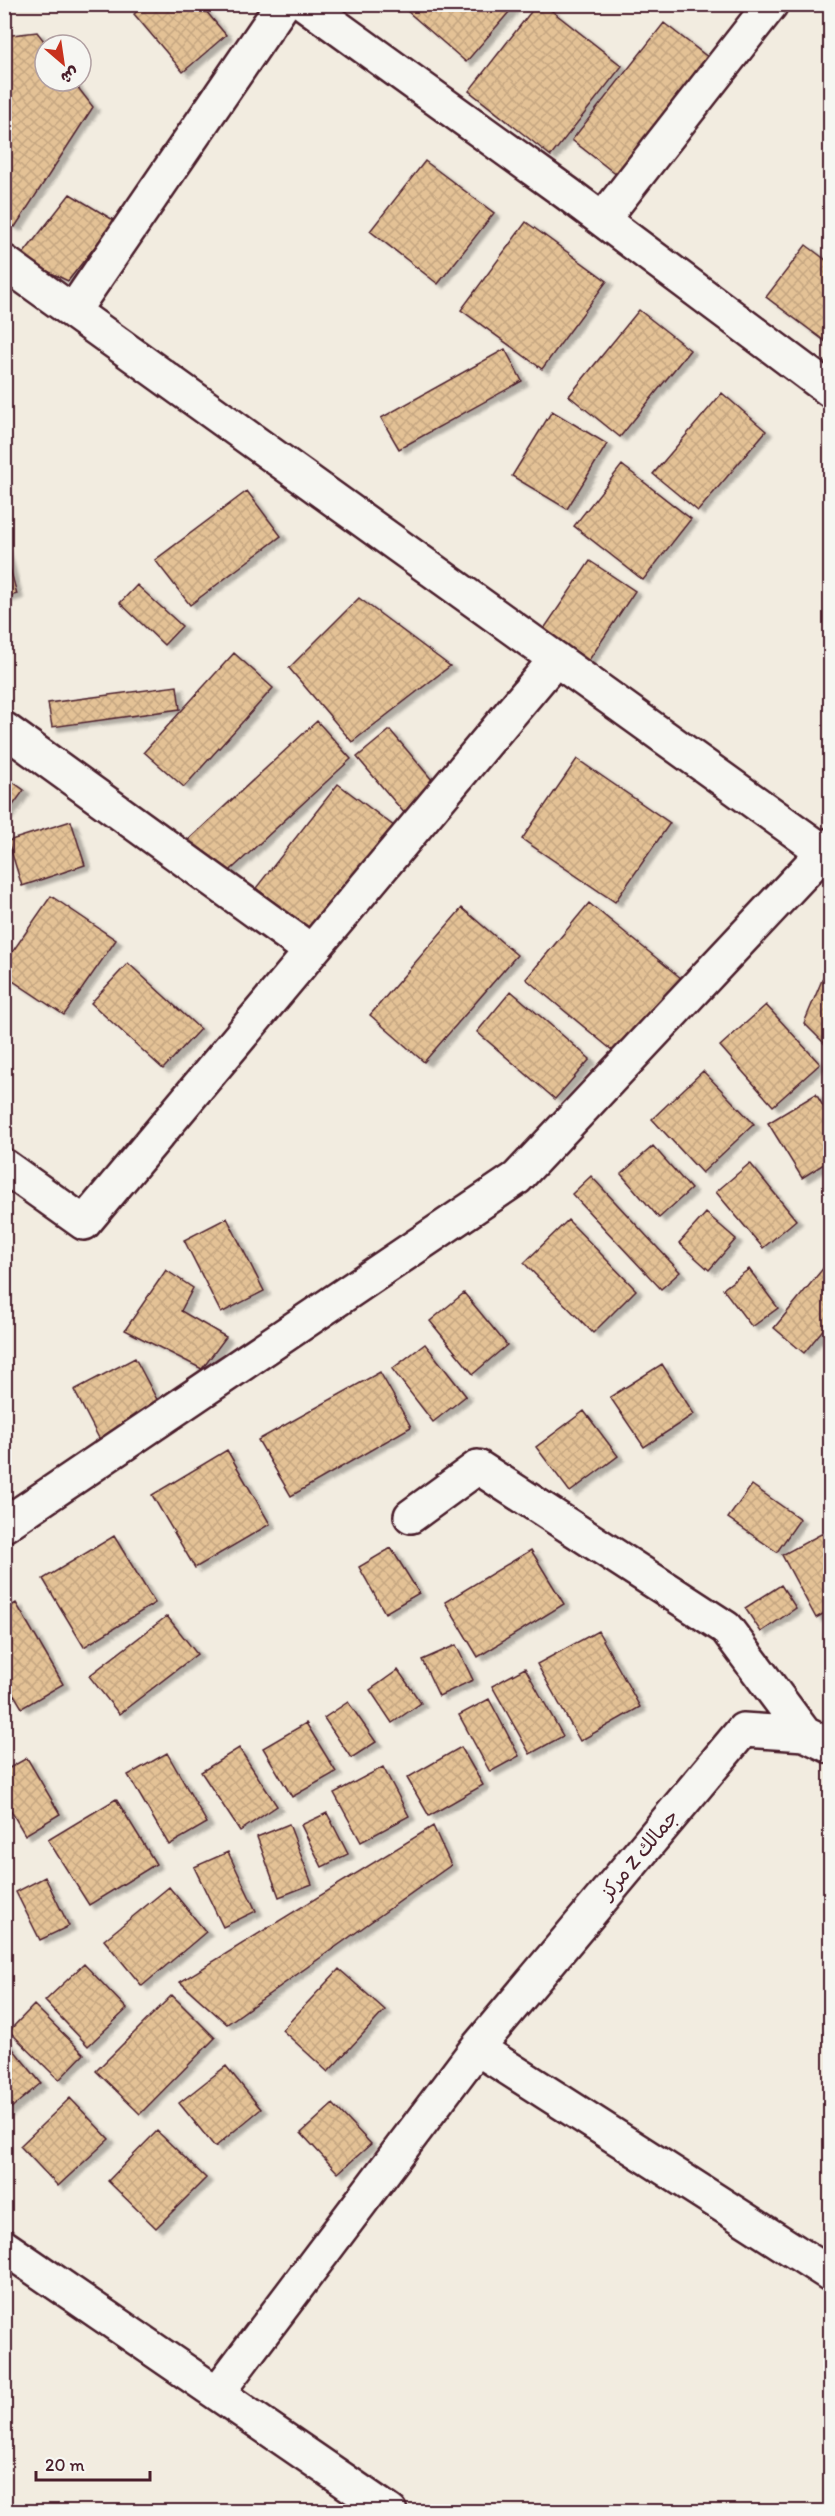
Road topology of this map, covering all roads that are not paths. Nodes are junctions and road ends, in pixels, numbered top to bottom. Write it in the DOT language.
graph roads {
  1 [pos="282,4"];
  2 [pos="305,4"];
  3 [pos="771,4"];
  4 [pos="603,219"];
  5 [pos="4,262"];
  6 [pos="74,311"];
  7 [pos="831,390"];
  8 [pos="556,658"];
  9 [pos="4,729"];
  10 [pos="827,849"];
  11 [pos="311,951"];
  12 [pos="4,1166"];
  13 [pos="411,1516"];
  14 [pos="4,1525"];
  15 [pos="818,1740"];
  16 [pos="477,2048"];
  17 [pos="4,2247"];
  18 [pos="831,2274"];
  19 [pos="217,2393"];
  20 [pos="390,2511"];
  1 -- 6 [label="street"];
  2 -- 4 [label="street"];
  3 -- 4 [label="street"];
  4 -- 7 [label="street"];
  5 -- 6 [label="street"];
  6 -- 8 [label="street"];
  8 -- 10 [label="street"];
  8 -- 11 [label="street"];
  9 -- 11 [label="street"];
  10 -- 14 [label="street"];
  11 -- 12 [label="street"];
  13 -- 15 [label="street"];
  15 -- 16 [label="street, مركز Z جمالك"];
  16 -- 18 [label="street"];
  16 -- 19 [label="street"];
  17 -- 19 [label="street"];
  19 -- 20 [label="street"];
}
